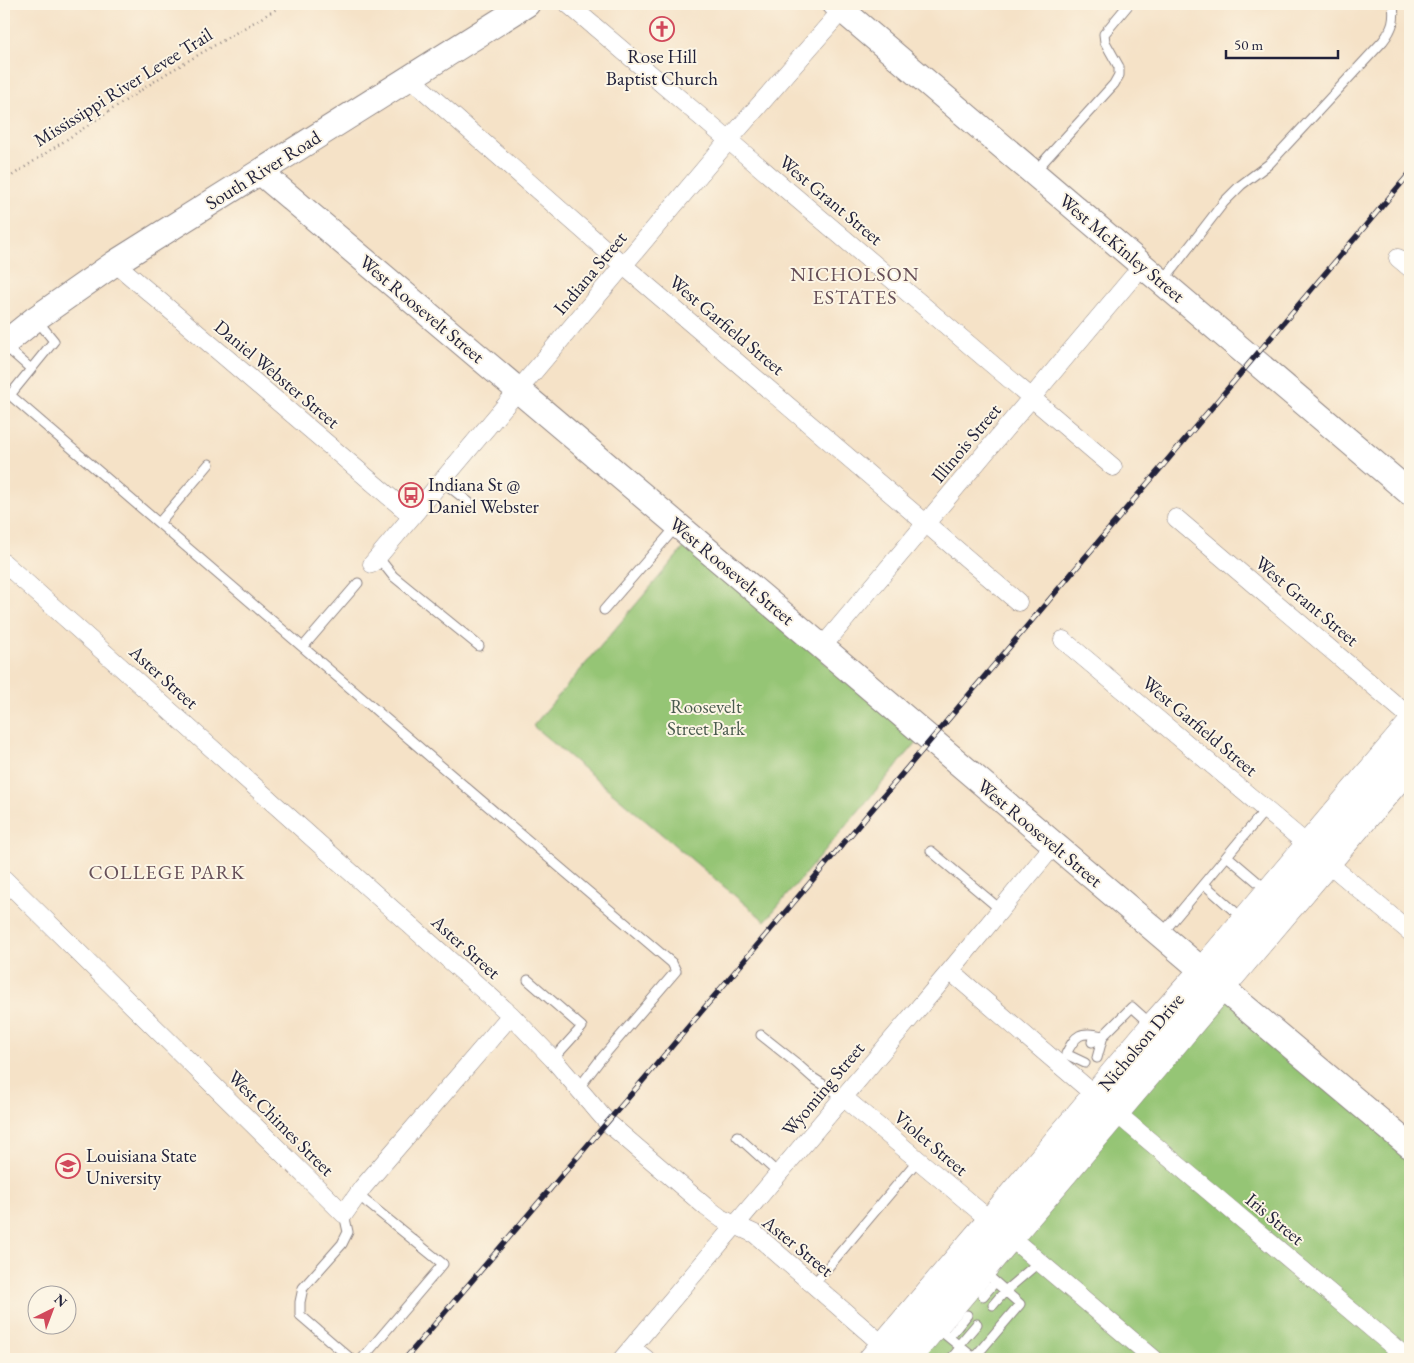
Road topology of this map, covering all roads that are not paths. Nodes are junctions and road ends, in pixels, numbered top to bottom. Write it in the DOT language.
graph roads {
  1 [pos="527,4"];
  2 [pos="1129,4"];
  3 [pos="1393,4"];
  4 [pos="575,5"];
  5 [pos="839,7"];
  6 [pos="410,78"];
  7 [pos="728,141"];
  8 [pos="260,172"];
  9 [pos="1034,173"];
  10 [pos="115,263"];
  11 [pos="624,266"];
  12 [pos="1142,266"];
  13 [pos="1162,282"];
  14 [pos="35,319"];
  15 [pos="4,344"];
  16 [pos="31,369"];
  17 [pos="518,391"];
  18 [pos="1032,398"];
  19 [pos="209,464"];
  20 [pos="1113,467"];
  21 [pos="442,481"];
  22 [pos="1410,493"];
  23 [pos="470,504"];
  24 [pos="412,516"];
  25 [pos="1176,518"];
  26 [pos="159,523"];
  27 [pos="925,523"];
  28 [pos="678,525"];
  29 [pos="375,560"];
  30 [pos="4,563"];
  31 [pos="358,583"];
  32 [pos="1018,602"];
  33 [pos="604,610"];
  34 [pos="1063,640"];
  35 [pos="479,646"];
  36 [pos="303,647"];
  37 [pos="822,647"];
  38 [pos="1410,717"];
  39 [pos="1410,726"];
  40 [pos="1410,764"];
  41 [pos="1266,809"];
  42 [pos="1054,845"];
  43 [pos="931,851"];
  44 [pos="1318,854"];
  45 [pos="1227,856"];
  46 [pos="4,879"];
  47 [pos="1204,884"];
  48 [pos="1275,886"];
  49 [pos="1001,910"];
  50 [pos="1245,920"];
  51 [pos="1410,932"];
  52 [pos="1161,935"];
  53 [pos="950,971"];
  54 [pos="1212,979"];
  55 [pos="528,980"];
  56 [pos="511,1015"];
  57 [pos="1154,1026"];
  58 [pos="761,1036"];
  59 [pos="1103,1036"];
  60 [pos="1092,1042"];
  61 [pos="1079,1048"];
  62 [pos="1061,1058"];
  63 [pos="1098,1058"];
  64 [pos="553,1059"];
  65 [pos="1085,1063"];
  66 [pos="578,1089"];
  67 [pos="843,1097"];
  68 [pos="1106,1104"];
  69 [pos="737,1136"];
  70 [pos="1410,1146"];
  71 [pos="918,1160"];
  72 [pos="779,1174"];
  73 [pos="358,1195"];
  74 [pos="344,1214"];
  75 [pos="736,1226"];
  76 [pos="1000,1229"];
  77 [pos="1039,1262"];
  78 [pos="987,1283"];
  79 [pos="813,1285"];
  80 [pos="1005,1291"];
  81 [pos="993,1305"];
  82 [pos="967,1316"];
  83 [pos="977,1324"];
  84 [pos="942,1331"];
  85 [pos="960,1346"];
  86 [pos="627,1353"];
  87 [pos="891,1356"];
  88 [pos="1408,1357"];
  89 [pos="351,1359"];
  90 [pos="362,1359"];
  91 [pos="646,1359"];
  92 [pos="951,1359"];
  93 [pos="1154,1359"];
  1 -- 6 [label="main road, South River Road"];
  2 -- 9 [label="lane"];
  3 -- 13 [label="lane"];
  4 -- 7 [label="street, West Grant Street"];
  5 -- 7 [label="street, Indiana Street"];
  5 -- 9 [label="main road, West McKinley Street"];
  6 -- 8 [label="main road, South River Road"];
  6 -- 11 [label="street, West Garfield Street"];
  7 -- 11 [label="street, Indiana Street"];
  7 -- 18 [label="street, West Grant Street"];
  8 -- 10 [label="main road, South River Road"];
  8 -- 17 [label="main road, West Roosevelt Street"];
  9 -- 12 [label="main road, West McKinley Street"];
  10 -- 14 [label="main road, South River Road"];
  10 -- 24 [label="street, Daniel Webster Street"];
  11 -- 17 [label="street, Indiana Street"];
  11 -- 27 [label="street, West Garfield Street"];
  12 -- 13 [label="main road, West McKinley Street"];
  12 -- 18 [label="street, Illinois Street"];
  13 -- 22 [label="main road, West McKinley Street"];
  14 -- 15 [label="main road, South River Road"];
  14 -- 16 [label="lane"];
  15 -- 16 [label="lane"];
  16 -- 26 [label="lane"];
  17 -- 21 [label="street, Indiana Street"];
  17 -- 28 [label="main road, West Roosevelt Street"];
  18 -- 20 [label="street, West Grant Street"];
  18 -- 27 [label="street, Illinois Street"];
  19 -- 26 [label="lane"];
  21 -- 23 [label="lane"];
  21 -- 24 [label="street, Indiana Street"];
  24 -- 29 [label="street, Indiana Street"];
  25 -- 38 [label="street, West Grant Street"];
  26 -- 36 [label="lane"];
  27 -- 32 [label="street, West Garfield Street"];
  27 -- 37 [label="street, Illinois Street"];
  28 -- 33 [label="lane"];
  28 -- 37 [label="main road, West Roosevelt Street"];
  29 -- 35 [label="lane"];
  30 -- 56 [label="street, Aster Street"];
  31 -- 36 [label="lane"];
  34 -- 41 [label="street, West Garfield Street"];
  36 -- 66 [label="lane"];
  37 -- 42 [label="main road, West Roosevelt Street"];
  39 -- 44 [label="main road, Nicholson Drive"];
  40 -- 44 [label="main road, Nicholson Drive"];
  41 -- 44 [label="street, West Garfield Street"];
  41 -- 45 [label="lane"];
  42 -- 49 [label="street, Wyoming Street"];
  42 -- 52 [label="main road, West Roosevelt Street"];
  43 -- 49 [label="lane"];
  44 -- 48 [label="main road, Nicholson Drive"];
  44 -- 51 [label="street, West Garfield Street"];
  44 -- 54 [label="main road, Nicholson Drive"];
  45 -- 47 [label="lane"];
  45 -- 48 [label="lane"];
  46 -- 74 [label="street, West Chimes Street"];
  47 -- 50 [label="lane"];
  47 -- 52 [label="lane"];
  48 -- 50 [label="main road, Nicholson Drive"];
  48 -- 54 [label="main road"];
  49 -- 53 [label="street, Wyoming Street"];
  50 -- 54 [label="main road, Nicholson Drive"];
  52 -- 54 [label="main road, West Roosevelt Street"];
  53 -- 62 [label="street, Iris Street"];
  53 -- 67 [label="street, Wyoming Street"];
  54 -- 57 [label="main road, Nicholson Drive"];
  54 -- 68 [label="main road, Nicholson Drive"];
  54 -- 70 [label="main road, West Roosevelt Street"];
  55 -- 64 [label="lane"];
  56 -- 64 [label="street, Aster Street"];
  56 -- 73 [label="street"];
  57 -- 59 [label="lane"];
  57 -- 68 [label="main road, Nicholson Drive"];
  58 -- 67 [label="lane"];
  59 -- 60 [label="lane"];
  59 -- 62 [label="lane"];
  59 -- 63 [label="lane"];
  61 -- 62 [label="lane"];
  62 -- 65 [label="lane"];
  62 -- 68 [label="street, Iris Street"];
  64 -- 66 [label="street, Aster Street"];
  66 -- 75 [label="street, Aster Street"];
  67 -- 71 [label="street, Violet Street"];
  67 -- 72 [label="street, Wyoming Street"];
  68 -- 76 [label="main road, Nicholson Drive"];
  68 -- 88 [label="street, Iris Street"];
  69 -- 72 [label="lane"];
  71 -- 76 [label="street, Violet Street"];
  71 -- 79 [label="lane"];
  72 -- 75 [label="street, Wyoming Street"];
  73 -- 74 [label="street"];
  73 -- 90 [label="lane"];
  74 -- 89 [label="lane"];
  75 -- 79 [label="street, Aster Street"];
  75 -- 86 [label="street, Wyoming Street"];
  76 -- 77 [label="street, Violet Street"];
  76 -- 78 [label="main road, Nicholson Drive"];
  76 -- 87 [label="main road, Nicholson Drive"];
  77 -- 80 [label="lane"];
  77 -- 93 [label="street, Violet Street"];
  78 -- 80 [label="lane"];
  78 -- 84 [label="main road, Nicholson Drive"];
  79 -- 87 [label="street, Aster Street"];
  80 -- 81 [label="lane"];
  80 -- 85 [label="lane"];
  82 -- 84 [label="lane"];
  83 -- 85 [label="lane"];
  84 -- 85 [label="lane"];
  84 -- 87 [label="main road, Nicholson Drive"];
  85 -- 92 [label="lane"];
  86 -- 91 [label="street"];
}
